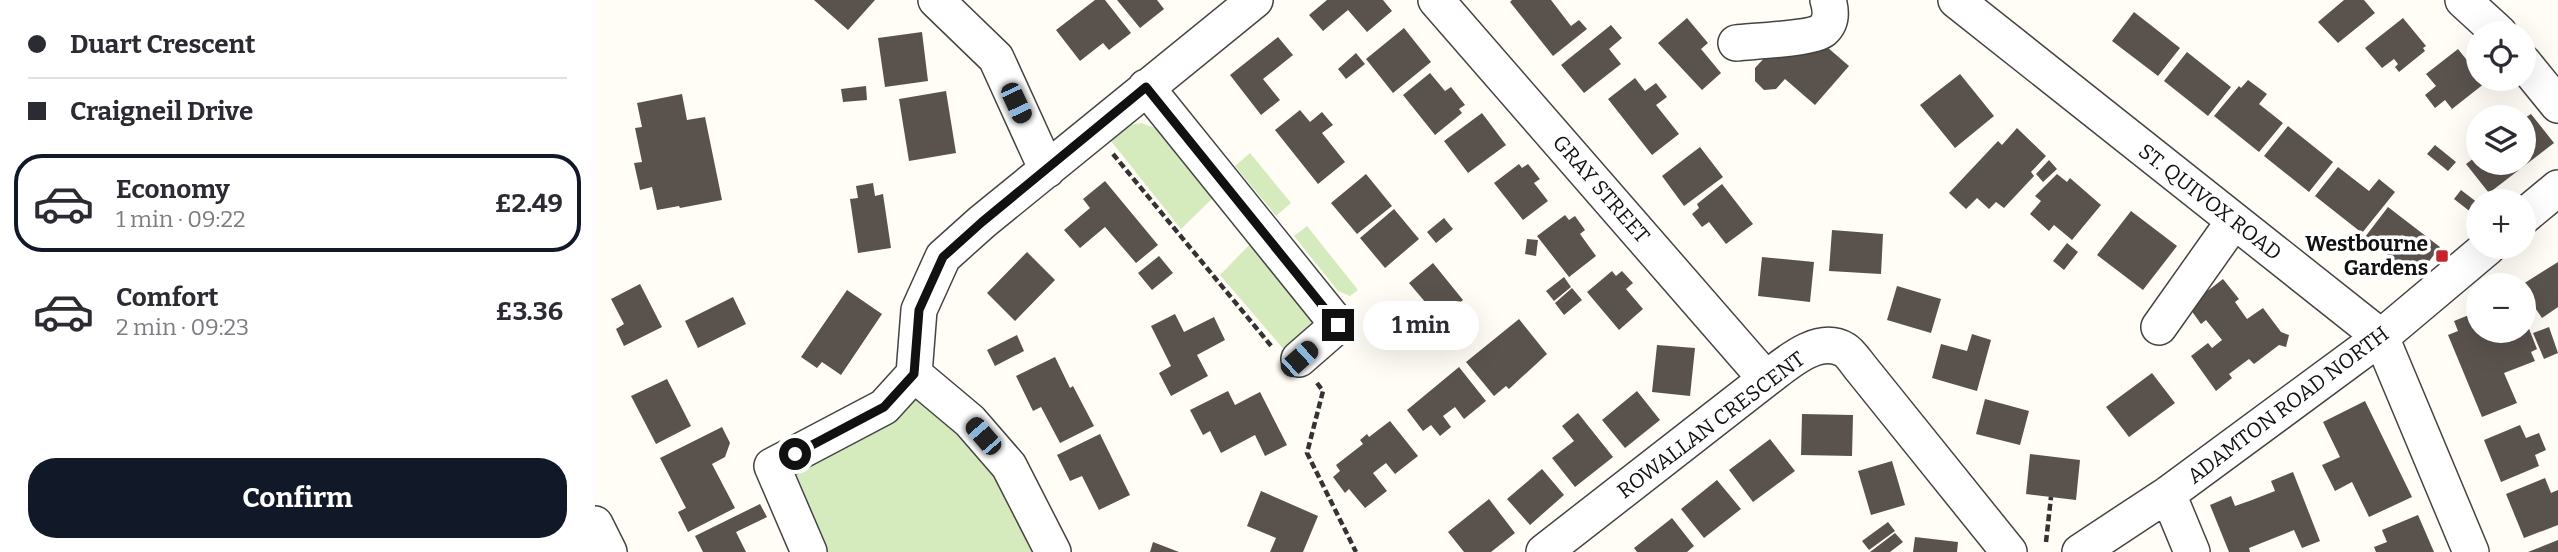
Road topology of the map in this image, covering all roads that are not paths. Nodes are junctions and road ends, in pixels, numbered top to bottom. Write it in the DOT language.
graph roads {
  1 [pos="936,0"];
  2 [pos="1255,0"];
  3 [pos="1436,0"];
  4 [pos="1828,0"];
  5 [pos="1956,0"];
  6 [pos="2463,0"];
  7 [pos="2486,21"];
  8 [pos="1736,43"];
  9 [pos="2536,78"];
  10 [pos="1146,87"];
  11 [pos="2558,105"];
  12 [pos="1047,170"];
  13 [pos="2558,188"];
  14 [pos="2536,206"];
  15 [pos="2234,221"];
  16 [pos="2474,259"];
  17 [pos="2159,327"];
  18 [pos="2381,337"];
  19 [pos="1299,359"];
  20 [pos="914,374"];
  21 [pos="1766,379"];
  22 [pos="2168,494"];
  23 [pos="595,524"];
  24 [pos="609,552"];
  25 [pos="809,552"];
  26 [pos="1053,552"];
  27 [pos="1543,552"];
  28 [pos="2009,552"];
  29 [pos="2080,552"];
  30 [pos="2192,552"];
  31 [pos="2471,552"];
  1 -- 12 [label="street"];
  2 -- 10 [label="street"];
  3 -- 21 [label="street, GRAY STREET"];
  4 -- 8 [label="street"];
  5 -- 15 [label="street, ST. QUIVOX ROAD"];
  6 -- 7 [label="street"];
  9 -- 11 [label="street"];
  10 -- 12 [label="street"];
  10 -- 19 [label="street"];
  12 -- 20 [label="street"];
  13 -- 14 [label="street"];
  15 -- 17 [label="street"];
  15 -- 18 [label="street, ST. QUIVOX ROAD"];
  16 -- 18 [label="street, ADAMTON ROAD NORTH"];
  18 -- 22 [label="street, ADAMTON ROAD NORTH"];
  18 -- 31 [label="street, ST. QUIVOX ROAD"];
  20 -- 25 [label="street"];
  20 -- 26 [label="street"];
  21 -- 27 [label="street, ROWALLAN CRESCENT"];
  21 -- 28 [label="street, ROWALLAN CRESCENT"];
  22 -- 29 [label="street, ADAMTON ROAD NORTH"];
  22 -- 30 [label="street"];
  23 -- 24 [label="street"];
}
